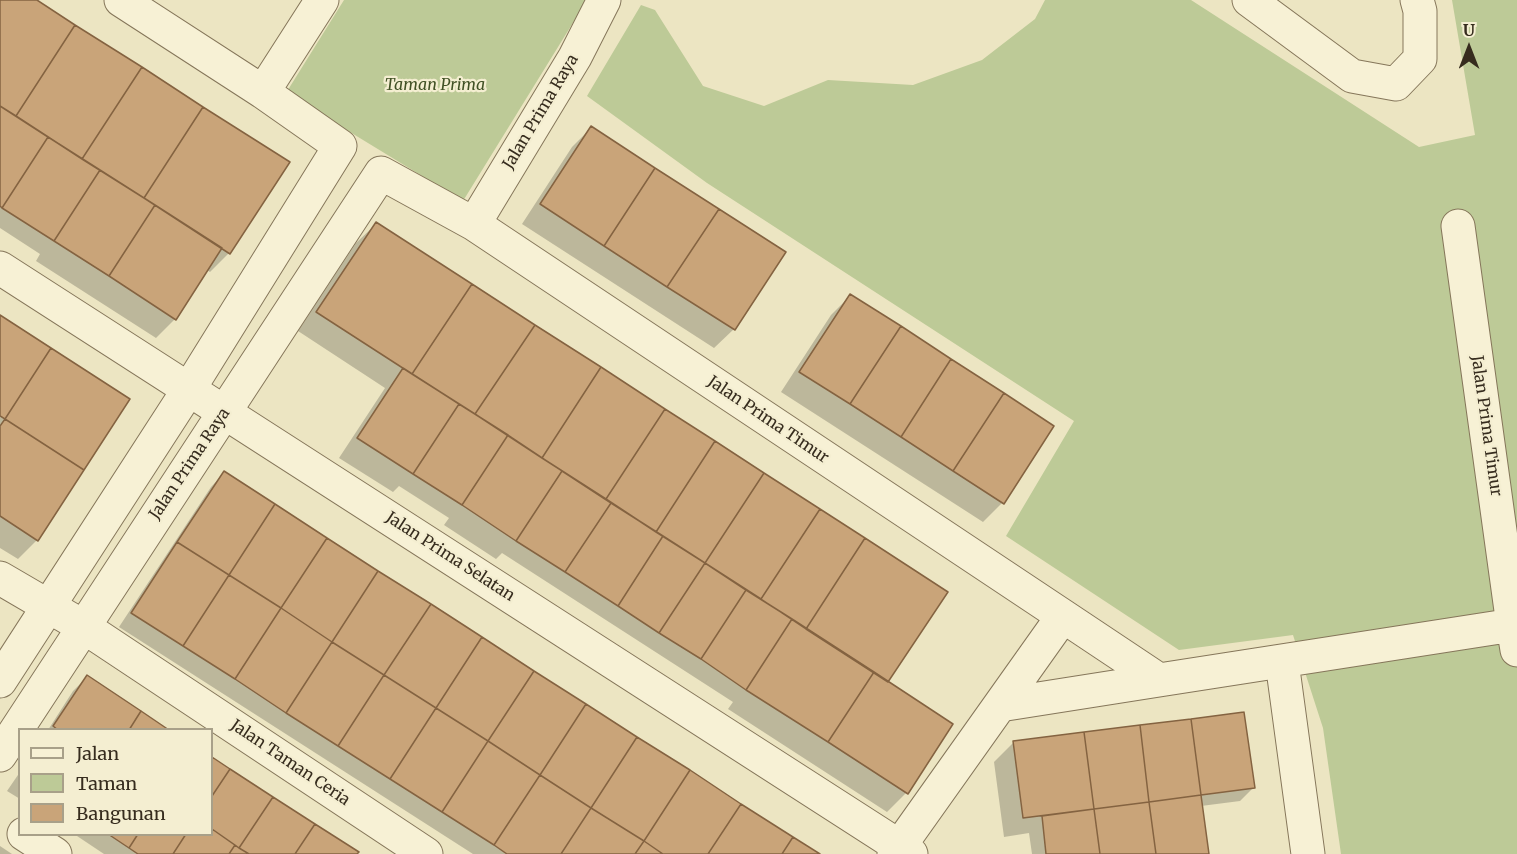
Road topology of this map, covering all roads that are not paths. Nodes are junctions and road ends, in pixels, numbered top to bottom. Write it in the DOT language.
graph roads {
  1 [pos="121,0"];
  2 [pos="322,0"];
  3 [pos="604,0"];
  4 [pos="1249,0"];
  5 [pos="1417,0"];
  6 [pos="263,92"];
  7 [pos="340,146"];
  8 [pos="381,173"];
  9 [pos="474,224"];
  10 [pos="1458,226"];
  11 [pos="0,268"];
  12 [pos="189,389"];
  13 [pos="225,412"];
  14 [pos="0,578"];
  15 [pos="48,605"];
  16 [pos="1063,616"];
  17 [pos="84,627"];
  18 [pos="1515,638"];
  19 [pos="1282,662"];
  20 [pos="1159,680"];
  21 [pos="0,681"];
  22 [pos="1000,705"];
  23 [pos="0,755"];
  24 [pos="0,819"];
  25 [pos="18,830"];
  26 [pos="27,836"];
  27 [pos="901,851"];
  28 [pos="55,854"];
  29 [pos="426,854"];
  30 [pos="1308,854"];
  1 -- 6 [label="street"];
  2 -- 6 [label="street"];
  3 -- 9 [label="street, Jalan Prima Raya"];
  4 -- 5 [label="street"];
  6 -- 7 [label="street"];
  7 -- 8 [label="street"];
  7 -- 12 [label="street"];
  8 -- 9 [label="street"];
  8 -- 13 [label="street, Jalan Prima Raya"];
  9 -- 16 [label="street, Jalan Prima Timur"];
  10 -- 18 [label="street, Jalan Prima Timur"];
  11 -- 12 [label="street, Jalan Prima Selatan"];
  12 -- 13 [label="street, Jalan Prima Selatan"];
  12 -- 15 [label="street"];
  13 -- 17 [label="street, Jalan Prima Raya"];
  13 -- 27 [label="street, Jalan Prima Selatan"];
  14 -- 15 [label="street, Jalan Taman Ceria"];
  15 -- 17 [label="street, Jalan Taman Ceria"];
  15 -- 21 [label="street"];
  16 -- 20 [label="street, Jalan Prima Timur"];
  16 -- 22 [label="street"];
  17 -- 23 [label="street, Jalan Prima Raya"];
  17 -- 29 [label="street, Jalan Taman Ceria"];
  18 -- 19 [label="street, Jalan Prima Timur"];
  19 -- 20 [label="street, Jalan Prima Timur"];
  19 -- 30 [label="street"];
  20 -- 22 [label="street, Jalan Prima Timur"];
  22 -- 27 [label="street"];
  24 -- 25 [label="street"];
  26 -- 28 [label="street"];
}
